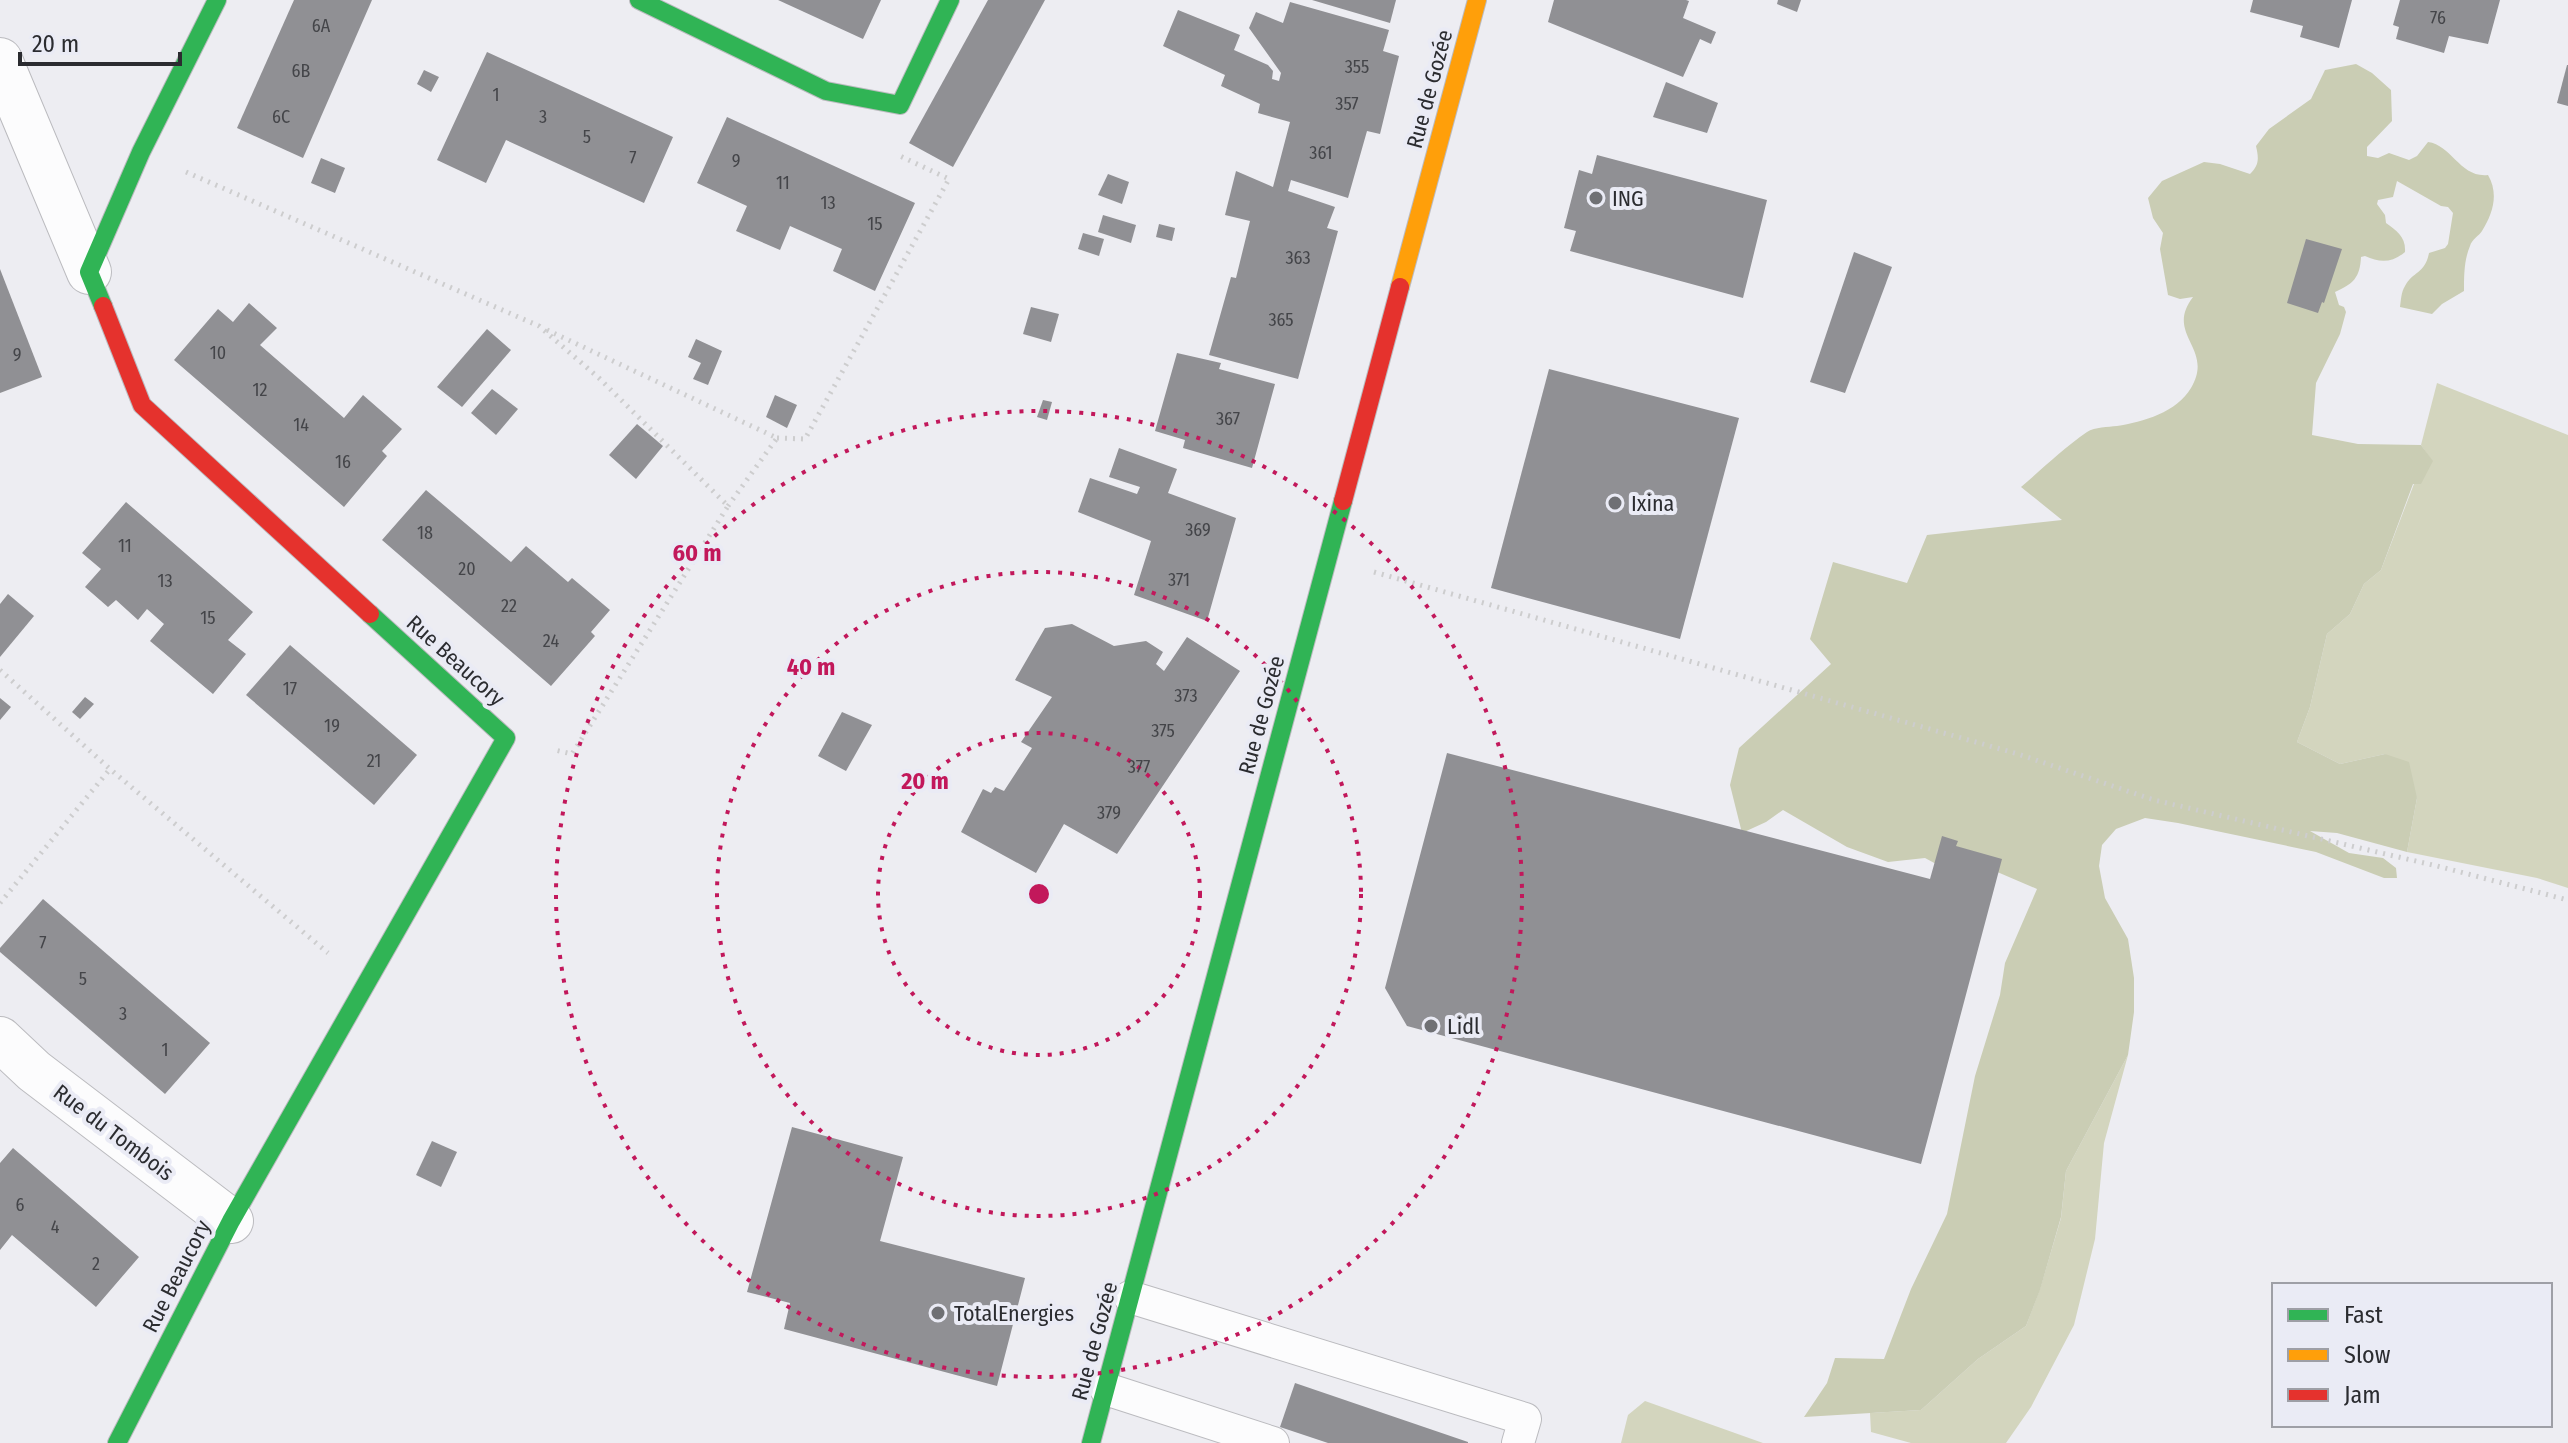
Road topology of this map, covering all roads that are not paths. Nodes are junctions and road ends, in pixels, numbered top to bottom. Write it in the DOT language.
graph roads {
  1 [pos="217,0"];
  2 [pos="639,0"];
  3 [pos="950,0"];
  4 [pos="1477,0"];
  5 [pos="0,60"];
  6 [pos="89,272"];
  7 [pos="0,1039"];
  8 [pos="231,1221"];
  9 [pos="1130,1297"];
  10 [pos="1106,1389"];
  11 [pos="117,1443"];
  12 [pos="1091,1443"];
  13 [pos="1273,1443"];
  14 [pos="1518,1443"];
  1 -- 6 [label="street"];
  2 -- 3 [label="street"];
  4 -- 9 [label="street, Rue de Gozée"];
  5 -- 6 [label="street"];
  6 -- 8 [label="street, Rue Beaucory"];
  7 -- 8 [label="street, Rue du Tombois"];
  8 -- 11 [label="street, Rue Beaucory"];
  9 -- 10 [label="street, Rue de Gozée"];
  9 -- 14 [label="lane"];
  10 -- 12 [label="street, Rue de Gozée"];
  10 -- 13 [label="lane"];
}
